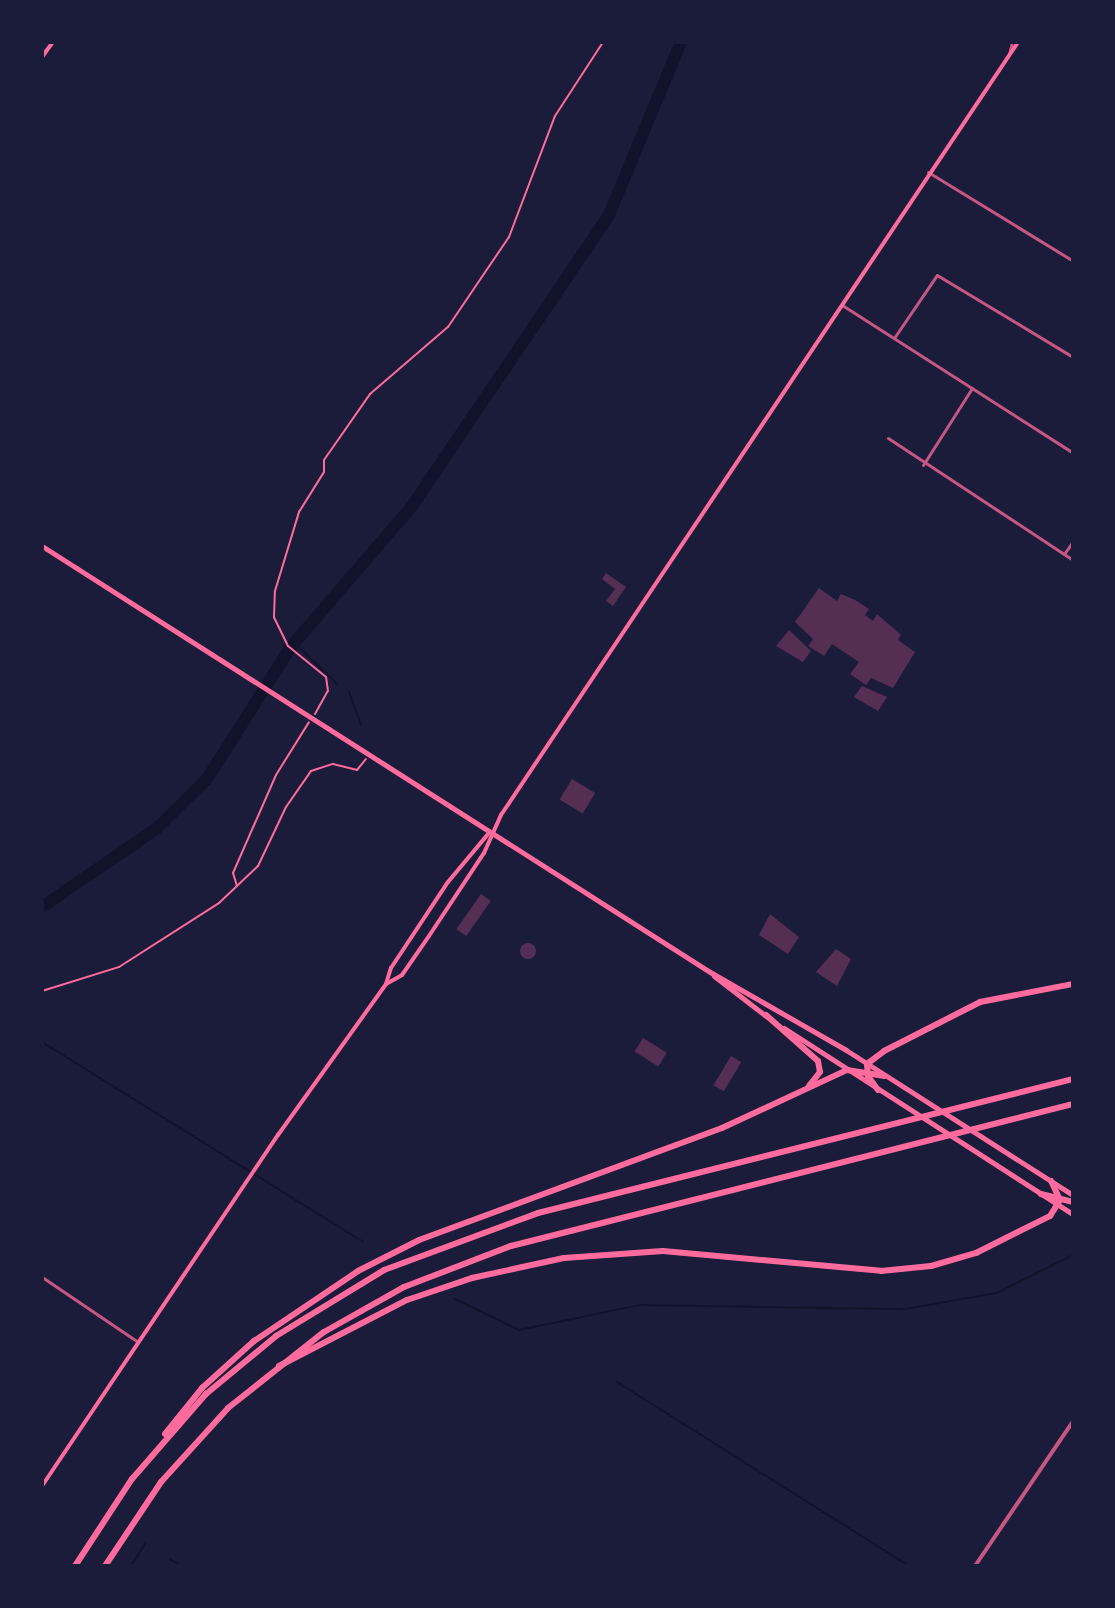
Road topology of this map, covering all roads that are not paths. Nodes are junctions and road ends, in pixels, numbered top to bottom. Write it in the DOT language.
graph roads {
  1 [pos="53,42"];
  2 [pos="1015,42"];
  3 [pos="42,57"];
  4 [pos="928,172"];
  5 [pos="1073,261"];
  6 [pos="842,305"];
  7 [pos="894,338"];
  8 [pos="1073,357"];
  9 [pos="972,388"];
  10 [pos="888,438"];
  11 [pos="1073,453"];
  12 [pos="923,465"];
  13 [pos="1073,541"];
  14 [pos="42,546"];
  15 [pos="1064,554"];
  16 [pos="1073,560"];
  17 [pos="490,832"];
  18 [pos="710,972"];
  19 [pos="386,984"];
  20 [pos="1073,984"];
  21 [pos="766,1015"];
  22 [pos="867,1067"];
  23 [pos="847,1070"];
  24 [pos="885,1076"];
  25 [pos="1073,1079"];
  26 [pos="804,1090"];
  27 [pos="878,1090"];
  28 [pos="1073,1104"];
  29 [pos="1051,1181"];
  30 [pos="1041,1194"];
  31 [pos="1073,1195"];
  32 [pos="1073,1202"];
  33 [pos="1060,1203"];
  34 [pos="1073,1214"];
  35 [pos="42,1277"];
  36 [pos="138,1342"];
  37 [pos="276,1367"];
  38 [pos="1073,1421"];
  39 [pos="157,1447"];
  40 [pos="42,1486"];
  41 [pos="75,1566"];
  42 [pos="105,1566"];
  43 [pos="975,1566"];
  1 -- 3 [label="main road"];
  2 -- 4 [label="main road"];
  4 -- 5 [label="street"];
  4 -- 6 [label="main road"];
  6 -- 7 [label="street"];
  6 -- 17 [label="main road"];
  7 -- 8 [label="street"];
  7 -- 9 [label="street"];
  9 -- 11 [label="street"];
  9 -- 12 [label="street"];
  10 -- 12 [label="street"];
  12 -- 15 [label="street"];
  13 -- 15 [label="street"];
  14 -- 17 [label="main road"];
  15 -- 16 [label="street"];
  17 -- 18 [label="main road"];
  17 -- 19 [label="main road"];
  17 -- 19 [label="main road"];
  18 -- 21 [label="main road"];
  18 -- 22 [label="main road"];
  19 -- 36 [label="main road"];
  20 -- 22 [label="highway"];
  21 -- 23 [label="main road"];
  21 -- 26 [label="highway"];
  22 -- 23 [label="highway"];
  22 -- 24 [label="highway"];
  22 -- 27 [label="highway"];
  23 -- 26 [label="highway"];
  23 -- 27 [label="main road"];
  24 -- 29 [label="main road"];
  25 -- 39 [label="highway"];
  26 -- 39 [label="highway"];
  27 -- 30 [label="main road"];
  28 -- 37 [label="highway"];
  29 -- 31 [label="main road"];
  29 -- 33 [label="highway"];
  30 -- 33 [label="highway"];
  32 -- 33 [label="highway"];
  33 -- 34 [label="main road"];
  33 -- 37 [label="highway"];
  35 -- 36 [label="street"];
  36 -- 40 [label="main road"];
  37 -- 42 [label="highway"];
  38 -- 43 [label="street"];
  39 -- 41 [label="highway"];
}
